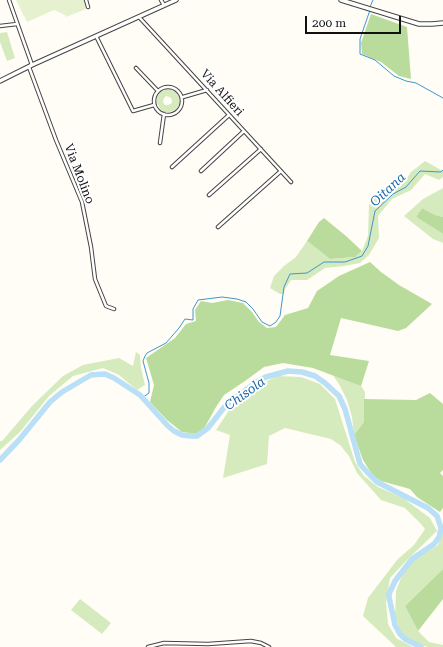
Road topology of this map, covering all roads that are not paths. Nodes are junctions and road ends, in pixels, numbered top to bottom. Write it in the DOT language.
graph roads {
  1 [pos="9,0"];
  2 [pos="86,0"];
  3 [pos="161,0"];
  4 [pos="176,0"];
  5 [pos="341,0"];
  6 [pos="164,5"];
  7 [pos="88,7"];
  8 [pos="139,17"];
  9 [pos="443,23"];
  10 [pos="17,24"];
  11 [pos="0,26"];
  12 [pos="96,36"];
  13 [pos="30,66"];
  14 [pos="136,68"];
  15 [pos="0,81"];
  16 [pos="207,90"];
  17 [pos="158,91"];
  18 [pos="182,97"];
  19 [pos="154,105"];
  20 [pos="164,114"];
  21 [pos="229,114"];
  22 [pos="244,131"];
  23 [pos="160,142"];
  24 [pos="261,149"];
  25 [pos="172,167"];
  26 [pos="201,171"];
  27 [pos="281,171"];
  28 [pos="291,182"];
  29 [pos="209,195"];
  30 [pos="218,227"];
  31 [pos="114,309"];
  32 [pos="148,647"];
  33 [pos="269,647"];
  1 -- 10 [label="street, Via Molino"];
  2 -- 7 [label="street"];
  3 -- 6 [label="street"];
  4 -- 6 [label="street"];
  5 -- 9 [label="street"];
  6 -- 8 [label="street"];
  8 -- 12 [label="street"];
  8 -- 16 [label="street, Via Alfieri"];
  10 -- 11 [label="street"];
  10 -- 13 [label="street, Via Molino"];
  12 -- 13 [label="street"];
  12 -- 19 [label="street"];
  13 -- 15 [label="street"];
  13 -- 31 [label="street, Via Molino"];
  14 -- 17 [label="street"];
  16 -- 18 [label="street"];
  16 -- 21 [label="street, Via Alfieri"];
  17 -- 18 [label="street"];
  17 -- 19 [label="street"];
  18 -- 20 [label="street"];
  19 -- 20 [label="street"];
  20 -- 23 [label="street"];
  21 -- 22 [label="street, Via Alfieri"];
  21 -- 25 [label="street"];
  22 -- 24 [label="street, Via Alfieri"];
  22 -- 26 [label="street"];
  24 -- 27 [label="street, Via Alfieri"];
  24 -- 29 [label="street"];
  27 -- 28 [label="street, Via Alfieri"];
  27 -- 30 [label="street"];
  32 -- 33 [label="street"];
}
